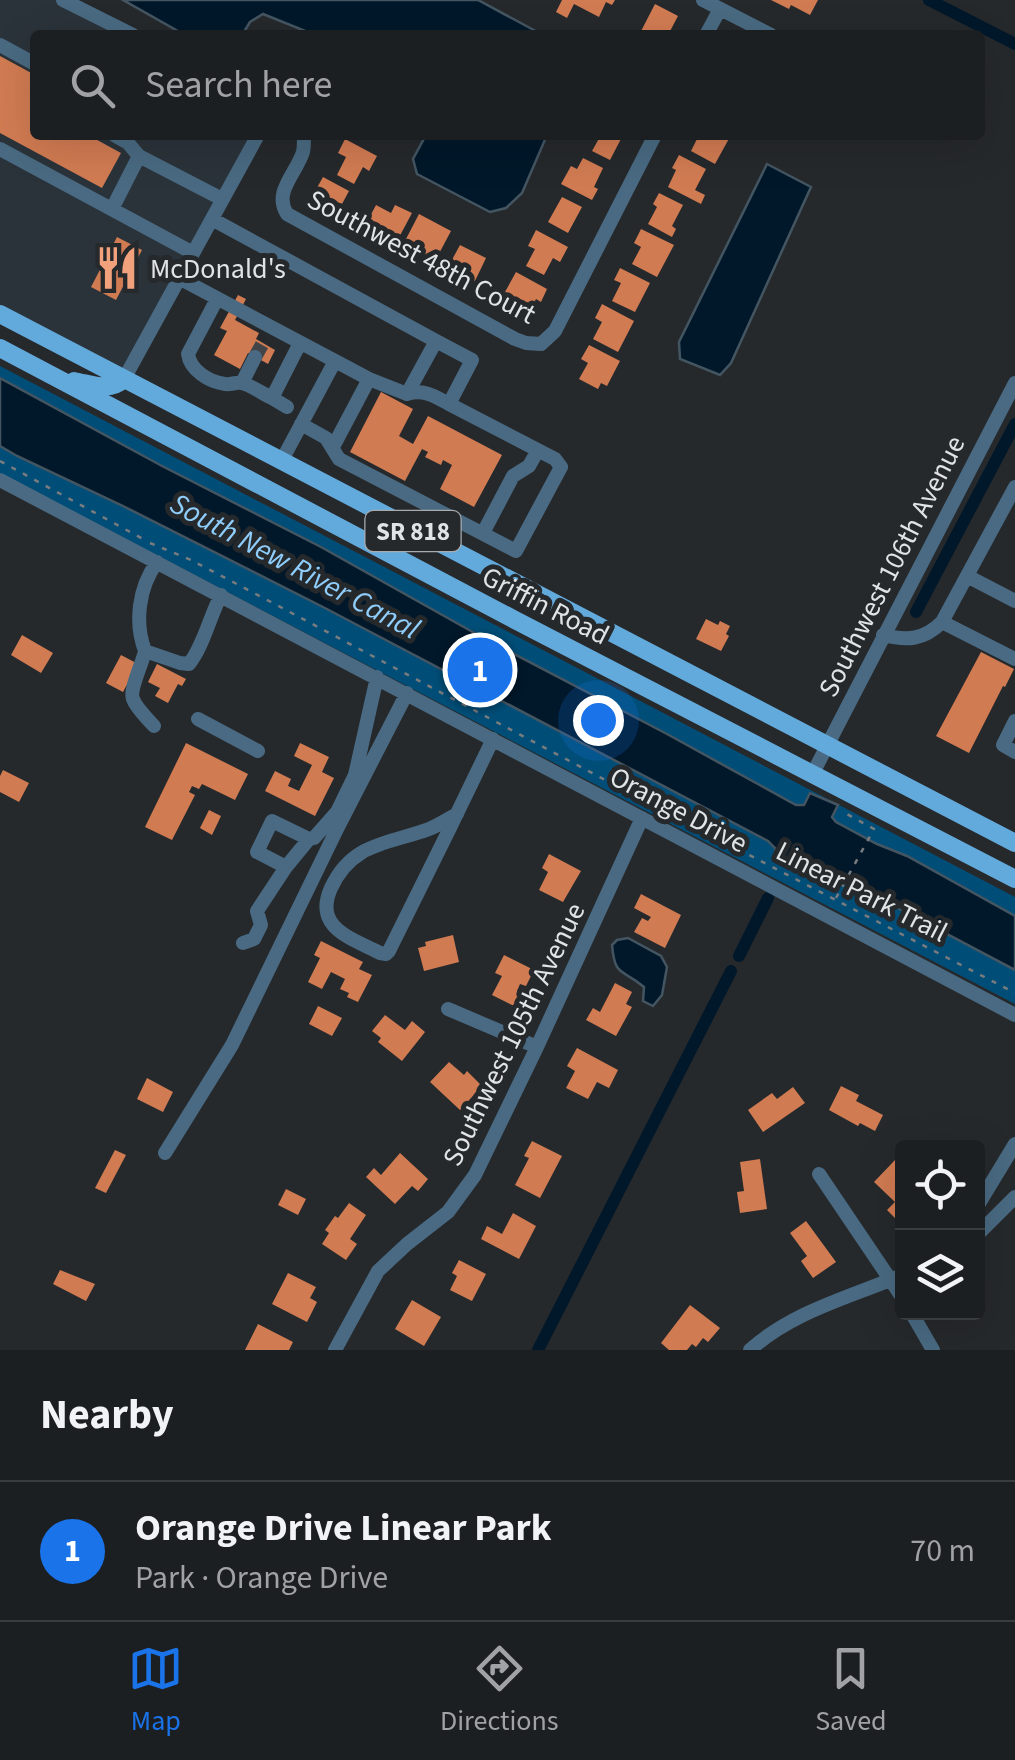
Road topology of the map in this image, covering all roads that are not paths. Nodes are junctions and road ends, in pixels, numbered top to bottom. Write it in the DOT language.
graph roads {
  1 [pos="63,0"];
  2 [pos="703,0"];
  3 [pos="720,9"];
  4 [pos="123,30"];
  5 [pos="709,30"];
  6 [pos="761,30"];
  7 [pos="0,45"];
  8 [pos="30,61"];
  9 [pos="123,140"];
  10 [pos="255,140"];
  11 [pos="304,140"];
  12 [pos="652,140"];
  13 [pos="0,148"];
  14 [pos="140,156"];
  15 [pos="222,200"];
  16 [pos="112,209"];
  17 [pos="212,219"];
  18 [pos="193,253"];
  19 [pos="179,278"];
  20 [pos="217,298"];
  21 [pos="0,314"];
  22 [pos="271,327"];
  23 [pos="436,341"];
  24 [pos="300,343"];
  25 [pos="0,348"];
  26 [pos="335,361"];
  27 [pos="54,376"];
  28 [pos="124,379"];
  29 [pos="368,379"];
  30 [pos="242,383"];
  31 [pos="1015,383"];
  32 [pos="408,394"];
  33 [pos="272,398"];
  34 [pos="449,404"];
  35 [pos="287,406"];
  36 [pos="301,424"];
  37 [pos="216,427"];
  38 [pos="165,435"];
  39 [pos="332,447"];
  40 [pos="538,450"];
  41 [pos="281,462"];
  42 [pos="0,480"];
  43 [pos="1015,487"];
  44 [pos="483,533"];
  45 [pos="157,562"];
  46 [pos="967,576"];
  47 [pos="221,595"];
  48 [pos="1015,601"];
  49 [pos="942,622"];
  50 [pos="883,635"];
  51 [pos="145,651"];
  52 [pos="1015,660"];
  53 [pos="376,677"];
  54 [pos="407,693"];
  55 [pos="198,719"];
  56 [pos="1015,721"];
  57 [pos="154,726"];
  58 [pos="493,739"];
  59 [pos="827,744"];
  60 [pos="258,751"];
  61 [pos="1015,752"];
  62 [pos="812,773"];
  63 [pos="457,814"];
  64 [pos="642,818"];
  65 [pos="310,839"];
  66 [pos="1015,842"];
  67 [pos="286,867"];
  68 [pos="1015,880"];
  69 [pos="243,943"];
  70 [pos="448,1009"];
  71 [pos="1015,1015"];
  72 [pos="538,1047"];
  73 [pos="1015,1144"];
  74 [pos="165,1153"];
  75 [pos="820,1174"];
  76 [pos="985,1193"];
  77 [pos="1015,1196"];
  78 [pos="982,1230"];
  79 [pos="895,1275"];
  80 [pos="895,1279"];
  81 [pos="916,1320"];
  82 [pos="335,1350"];
  83 [pos="750,1350"];
  84 [pos="933,1350"];
  1 -- 4 [label="street"];
  2 -- 3 [label="street"];
  3 -- 5 [label="street"];
  3 -- 6 [label="street"];
  7 -- 8 [label="street"];
  9 -- 14 [label="street"];
  10 -- 15 [label="street"];
  11 -- 12 [label="street, Southwest 48th Court"];
  13 -- 16 [label="street"];
  14 -- 15 [label="street"];
  14 -- 16 [label="street"];
  15 -- 17 [label="street"];
  16 -- 18 [label="street"];
  17 -- 18 [label="street"];
  17 -- 23 [label="street"];
  18 -- 19 [label="street"];
  19 -- 20 [label="street"];
  19 -- 28 [label="street"];
  20 -- 22 [label="street"];
  20 -- 30 [label="street"];
  21 -- 28 [label="main road, Griffin Road / SR 818"];
  22 -- 24 [label="street"];
  22 -- 30 [label="street"];
  23 -- 32 [label="street"];
  23 -- 34 [label="street"];
  24 -- 26 [label="street"];
  24 -- 33 [label="street"];
  25 -- 27 [label="main road, Griffin Road / SR 818"];
  26 -- 29 [label="street"];
  26 -- 36 [label="street"];
  27 -- 28 [label="main road"];
  27 -- 38 [label="main road, Griffin Road / SR 818"];
  28 -- 37 [label="main road, Griffin Road / SR 818"];
  29 -- 32 [label="street"];
  29 -- 39 [label="street"];
  30 -- 33 [label="street"];
  31 -- 50 [label="street, Southwest 106th Avenue"];
  32 -- 34 [label="street"];
  33 -- 35 [label="street"];
  34 -- 40 [label="street"];
  36 -- 39 [label="street"];
  36 -- 41 [label="street"];
  37 -- 38 [label="main road"];
  37 -- 41 [label="main road, Griffin Road / SR 818"];
  38 -- 62 [label="main road, Griffin Road / SR 818"];
  39 -- 44 [label="street"];
  40 -- 44 [label="street"];
  40 -- 44 [label="street"];
  41 -- 59 [label="main road, Griffin Road / SR 818"];
  42 -- 45 [label="street, Orange Drive"];
  43 -- 46 [label="street"];
  45 -- 47 [label="street, Orange Drive"];
  45 -- 51 [label="street"];
  46 -- 48 [label="street"];
  46 -- 49 [label="street"];
  47 -- 51 [label="street"];
  47 -- 53 [label="street, Orange Drive"];
  49 -- 50 [label="street"];
  49 -- 52 [label="street"];
  50 -- 59 [label="street, Southwest 106th Avenue"];
  51 -- 57 [label="street"];
  53 -- 54 [label="street, Orange Drive"];
  53 -- 65 [label="street"];
  54 -- 58 [label="street, Orange Drive"];
  54 -- 74 [label="street"];
  55 -- 60 [label="street"];
  56 -- 61 [label="street"];
  58 -- 63 [label="street"];
  58 -- 64 [label="street, Orange Drive"];
  59 -- 62 [label="street, Southwest 106th Avenue"];
  59 -- 66 [label="main road, Griffin Road / SR 818"];
  62 -- 68 [label="main road, Griffin Road / SR 818"];
  63 -- 63 [label="street"];
  64 -- 71 [label="street, Orange Drive"];
  64 -- 72 [label="street, Southwest 105th Avenue"];
  65 -- 67 [label="street"];
  65 -- 67 [label="street"];
  67 -- 69 [label="street"];
  70 -- 72 [label="street"];
  72 -- 82 [label="street, Southwest 105th Avenue"];
  73 -- 76 [label="street"];
  75 -- 79 [label="street"];
  77 -- 78 [label="street"];
  80 -- 83 [label="street"];
  81 -- 84 [label="street"];
}
